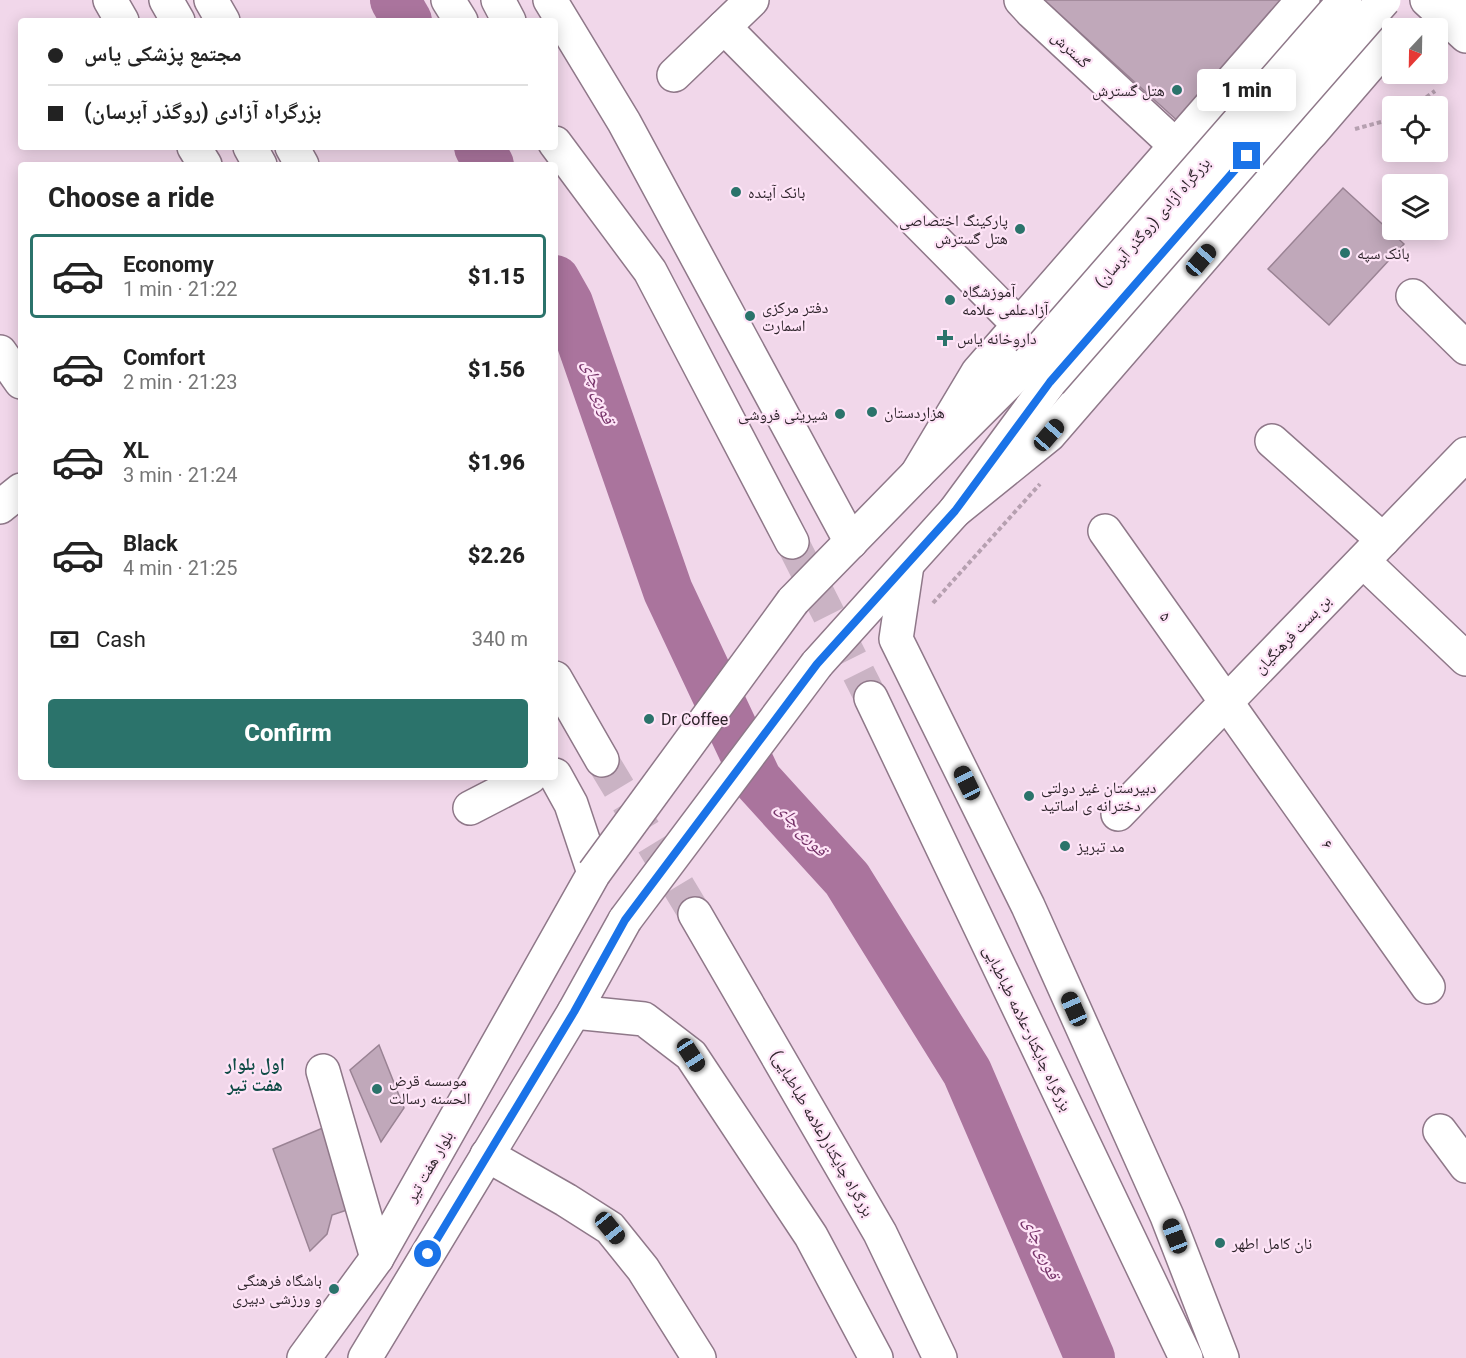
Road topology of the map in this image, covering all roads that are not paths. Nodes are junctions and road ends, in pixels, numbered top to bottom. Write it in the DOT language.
graph roads {
  1 [pos="110,0"];
  2 [pos="166,0"];
  3 [pos="211,0"];
  4 [pos="448,0"];
  5 [pos="498,0"];
  6 [pos="550,0"];
  7 [pos="752,0"];
  8 [pos="1021,0"];
  9 [pos="1303,0"];
  10 [pos="1345,0"];
  11 [pos="1363,0"];
  12 [pos="1384,0"];
  13 [pos="1427,0"];
  14 [pos="120,18"];
  15 [pos="176,18"];
  16 [pos="221,18"];
  17 [pos="459,18"];
  18 [pos="507,18"];
  19 [pos="1384,18"];
  20 [pos="724,27"];
  21 [pos="1466,36"];
  22 [pos="1382,51"];
  23 [pos="1243,69"];
  24 [pos="674,75"];
  25 [pos="1308,136"];
  26 [pos="1176,146"];
  27 [pos="558,147"];
  28 [pos="1413,296"];
  29 [pos="1019,325"];
  30 [pos="1466,348"];
  31 [pos="0,352"];
  32 [pos="1040,372"];
  33 [pos="18,378"];
  34 [pos="1272,441"];
  35 [pos="1466,454"];
  36 [pos="917,474"];
  37 [pos="18,492"];
  38 [pos="0,507"];
  39 [pos="955,511"];
  40 [pos="1106,531"];
  41 [pos="792,542"];
  42 [pos="851,542"];
  43 [pos="1373,550"];
  44 [pos="906,565"];
  45 [pos="1466,659"];
  46 [pos="558,683"];
  47 [pos="871,698"];
  48 [pos="1227,702"];
  49 [pos="602,760"];
  50 [pos="524,780"];
  51 [pos="558,780"];
  52 [pos="470,808"];
  53 [pos="1118,814"];
  54 [pos="594,873"];
  55 [pos="695,914"];
  56 [pos="1428,987"];
  57 [pos="574,1012"];
  58 [pos="323,1071"];
  59 [pos="1440,1131"];
  60 [pos="487,1155"];
  61 [pos="1466,1166"];
  62 [pos="377,1258"];
  63 [pos="304,1358"];
  64 [pos="365,1358"];
  65 [pos="699,1358"];
  66 [pos="876,1358"];
  67 [pos="940,1358"];
  68 [pos="1186,1358"];
  69 [pos="1222,1358"];
  1 -- 14 [label="main road"];
  2 -- 15 [label="main road"];
  3 -- 16 [label="main road"];
  4 -- 17 [label="main road"];
  5 -- 18 [label="main road"];
  6 -- 42 [label="main road"];
  7 -- 20 [label="main road"];
  8 -- 26 [label="main road, گسترش"];
  9 -- 23 [label="main road"];
  10 -- 32 [label="main road, بزرگراه آزادی (روگذر آبرسان), bridge"];
  11 -- 19 [label="main road"];
  12 -- 32 [label="main road, بزرگراه آزادی (روگذر آبرسان), bridge"];
  13 -- 21 [label="main road"];
  20 -- 24 [label="main road"];
  20 -- 29 [label="main road"];
  22 -- 25 [label="main road"];
  23 -- 25 [label="main road"];
  23 -- 26 [label="main road"];
  25 -- 39 [label="main road"];
  26 -- 29 [label="main road"];
  27 -- 41 [label="main road"];
  28 -- 30 [label="main road"];
  29 -- 36 [label="main road"];
  31 -- 33 [label="main road"];
  32 -- 36 [label="main road"];
  32 -- 39 [label="main road"];
  34 -- 43 [label="main road"];
  35 -- 43 [label="main road, بن بست فرهنگیان"];
  36 -- 42 [label="main road, بلوار هفت تیر"];
  37 -- 38 [label="main road"];
  39 -- 44 [label="main road"];
  40 -- 48 [label="main road, ۵"];
  42 -- 54 [label="main road, بلوار هفت تیر, bridge"];
  43 -- 45 [label="main road"];
  43 -- 48 [label="main road, بن بست فرهنگیان"];
  44 -- 57 [label="main road, bridge"];
  44 -- 69 [label="main road"];
  46 -- 49 [label="main road"];
  47 -- 68 [label="main road, بزرگراه چایکنار-علامه طباطبایی"];
  48 -- 53 [label="main road, بن بست فرهنگیان"];
  48 -- 56 [label="main road, ۶"];
  50 -- 52 [label="main road"];
  51 -- 54 [label="main road"];
  54 -- 62 [label="main road, بلوار هفت تیر"];
  55 -- 67 [label="main road, بزرگراه چایکنار(علامه طباطبایی)"];
  57 -- 60 [label="main road"];
  57 -- 66 [label="main road"];
  58 -- 62 [label="main road"];
  59 -- 61 [label="main road"];
  60 -- 64 [label="main road"];
  60 -- 65 [label="main road"];
  62 -- 63 [label="main road, بلوار هفت تیر"];
}
